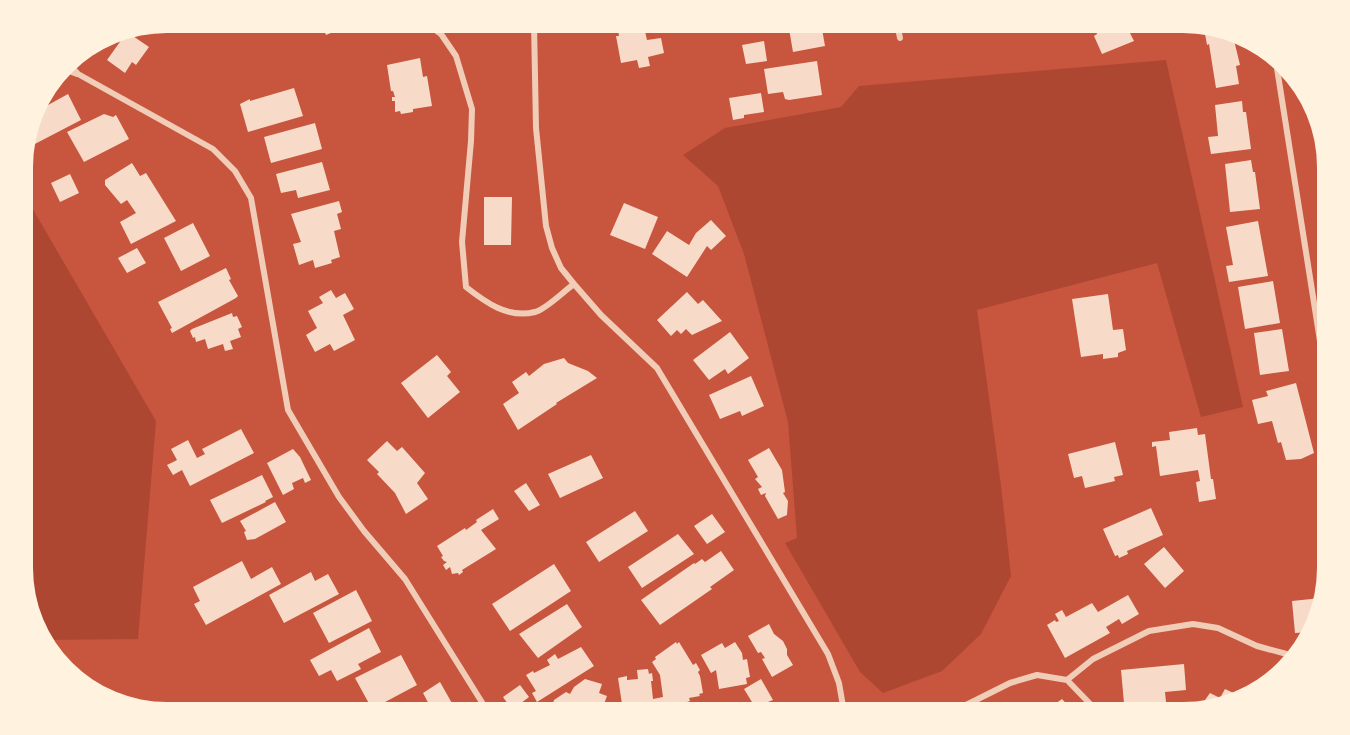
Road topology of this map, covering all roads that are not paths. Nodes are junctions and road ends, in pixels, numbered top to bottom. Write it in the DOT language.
graph roads {
  1 [pos="440,33"];
  2 [pos="534,33"];
  3 [pos="899,33"];
  4 [pos="900,38"];
  5 [pos="74,70"];
  6 [pos="72,72"];
  7 [pos="1278,73"];
  8 [pos="78,74"];
  9 [pos="574,284"];
  10 [pos="1317,322"];
  11 [pos="1286,654"];
  12 [pos="1067,680"];
  13 [pos="482,702"];
  14 [pos="842,702"];
  15 [pos="972,702"];
  16 [pos="1088,702"];
  1 -- 9 [label="street"];
  2 -- 9 [label="street"];
  3 -- 4 [label="street"];
  5 -- 8 [label="street"];
  6 -- 8 [label="street"];
  7 -- 10 [label="street"];
  8 -- 13 [label="street"];
  9 -- 14 [label="street"];
  11 -- 12 [label="street"];
  12 -- 15 [label="street"];
  12 -- 16 [label="street"];
}
